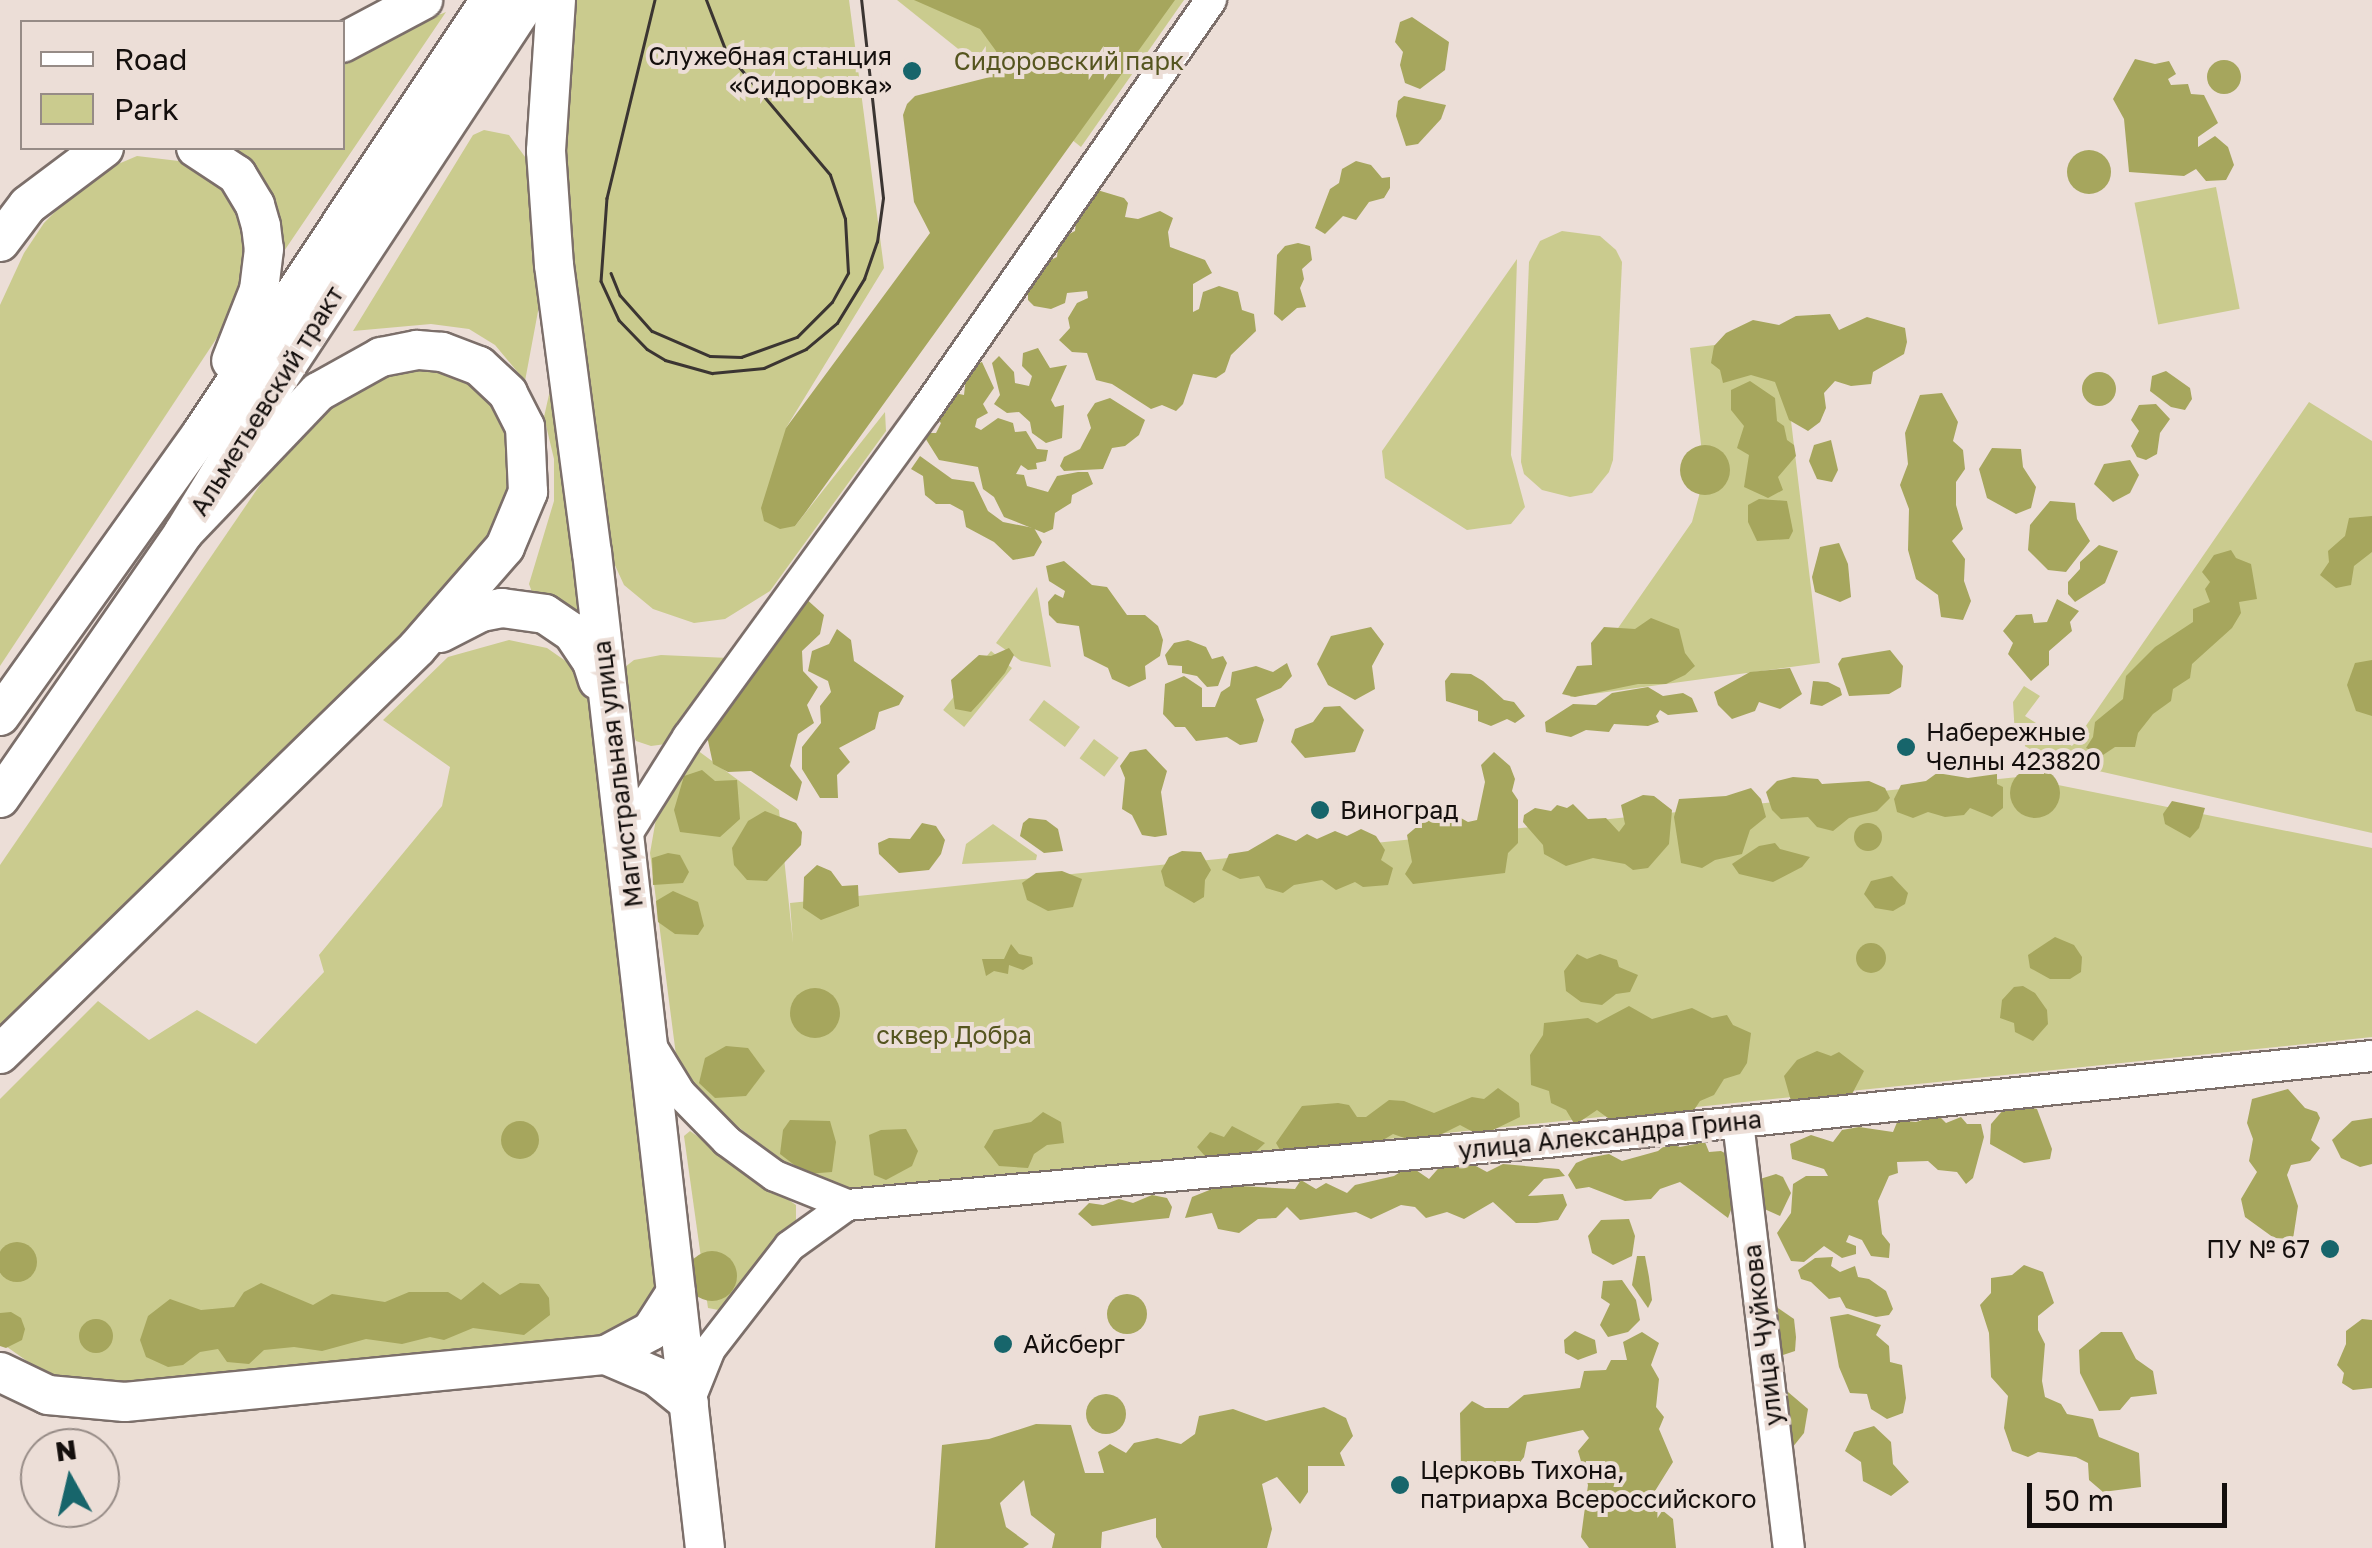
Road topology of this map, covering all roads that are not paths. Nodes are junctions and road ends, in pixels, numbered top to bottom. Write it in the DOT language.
graph roads {
  1 [pos="423,0"];
  2 [pos="490,0"];
  3 [pos="528,0"];
  4 [pos="556,0"];
  5 [pos="1212,0"];
  6 [pos="345,41"];
  7 [pos="200,150"];
  8 [pos="92,155"];
  9 [pos="0,242"];
  10 [pos="202,433"];
  11 [pos="184,532"];
  12 [pos="417,648"];
  13 [pos="0,716"];
  14 [pos="613,736"];
  15 [pos="0,798"];
  16 [pos="625,836"];
  17 [pos="648,1040"];
  18 [pos="0,1054"];
  19 [pos="2372,1056"];
  20 [pos="1738,1122"];
  21 [pos="847,1205"];
  22 [pos="676,1292"];
  23 [pos="742,1305"];
  24 [pos="682,1350"];
  25 [pos="606,1355"];
  26 [pos="0,1372"];
  27 [pos="688,1403"];
  28 [pos="705,1548"];
  29 [pos="1790,1548"];
  1 -- 6 [label="main road"];
  2 -- 10 [label="main road, Альметьевский тракт"];
  3 -- 11 [label="main road, Альметьевский тракт"];
  4 -- 14 [label="main road, Магистральная улица"];
  5 -- 16 [label="street"];
  7 -- 10 [label="main road"];
  8 -- 9 [label="main road"];
  10 -- 13 [label="main road, Альметьевский тракт"];
  11 -- 12 [label="main road"];
  11 -- 15 [label="main road, Альметьевский тракт"];
  12 -- 14 [label="main road"];
  12 -- 18 [label="main road"];
  14 -- 16 [label="main road, Магистральная улица"];
  16 -- 17 [label="main road, Магистральная улица"];
  17 -- 21 [label="street"];
  17 -- 22 [label="main road, Магистральная улица"];
  19 -- 20 [label="street, улица Александра Грина"];
  20 -- 21 [label="street, улица Александра Грина"];
  20 -- 29 [label="street, улица Чуйкова"];
  21 -- 23 [label="street"];
  22 -- 24 [label="main road, Магистральная улица"];
  22 -- 25 [label="main road"];
  23 -- 24 [label="street"];
  23 -- 27 [label="street"];
  24 -- 25 [label="street"];
  24 -- 27 [label="main road, Магистральная улица"];
  25 -- 26 [label="main road"];
  25 -- 27 [label="main road"];
  27 -- 28 [label="main road, Магистральная улица"];
}
